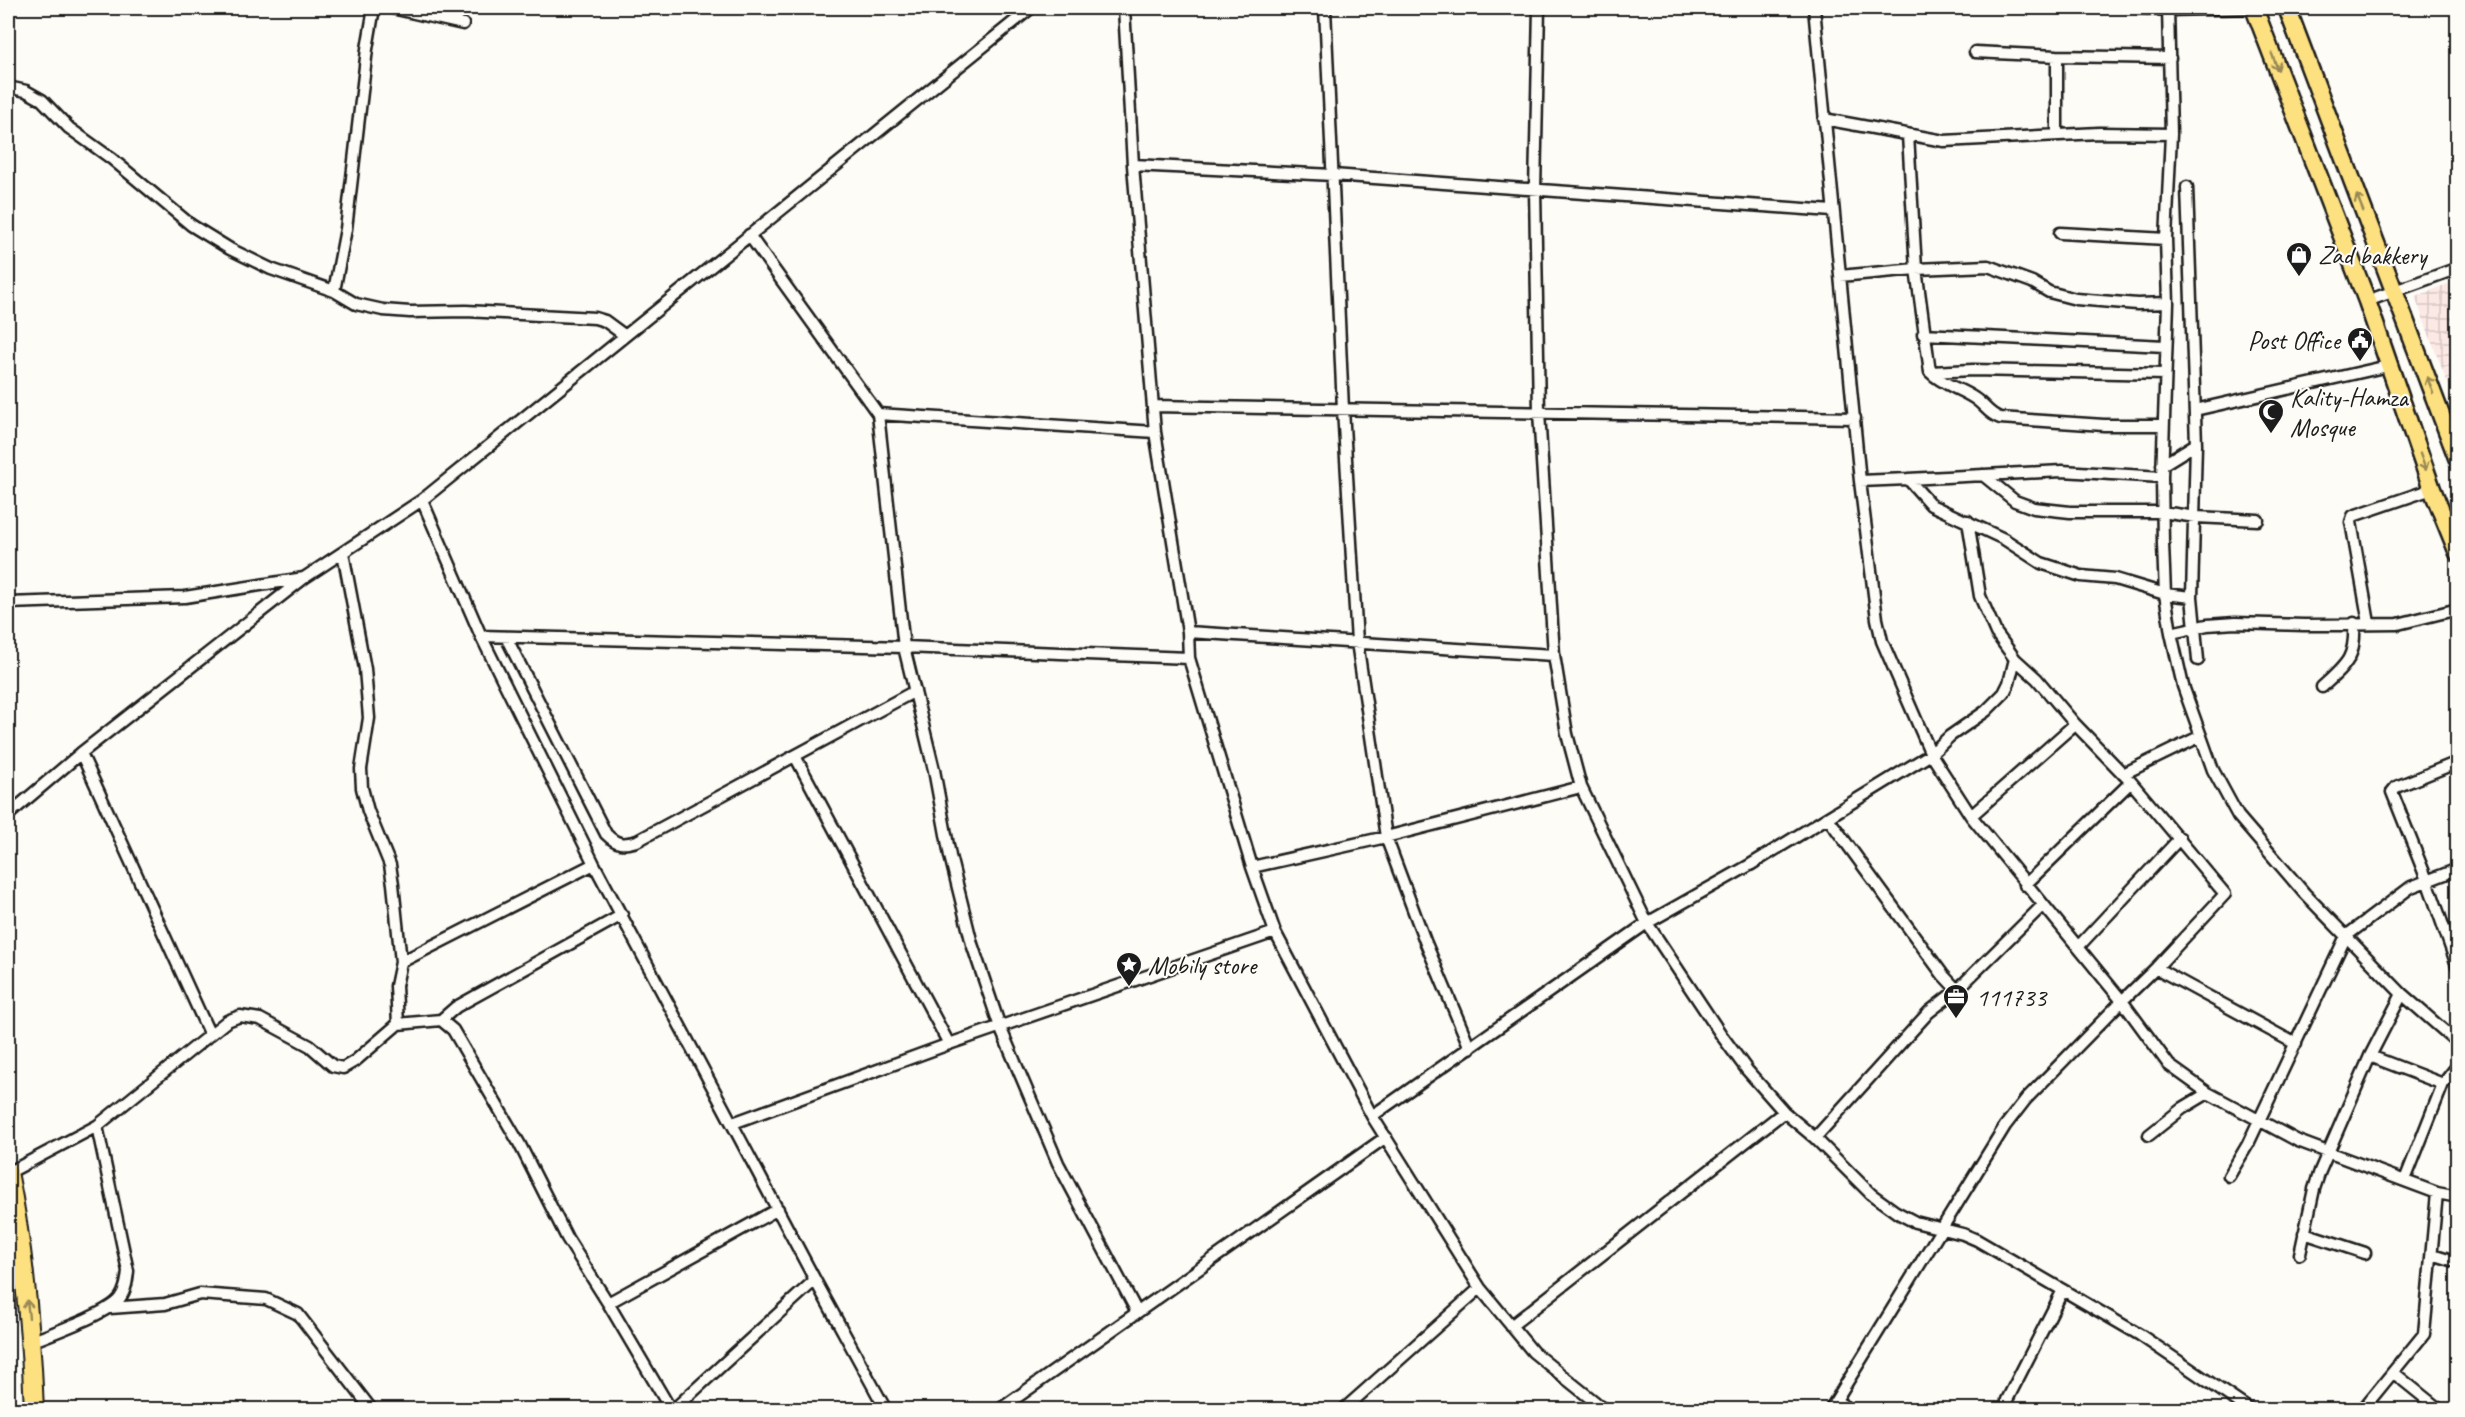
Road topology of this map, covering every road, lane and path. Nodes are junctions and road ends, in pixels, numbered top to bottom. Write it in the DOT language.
graph roads {
  1 [pos="375,8"];
  2 [pos="392,8"];
  3 [pos="1031,8"];
  4 [pos="1124,8"];
  5 [pos="1325,8"];
  6 [pos="1539,8"];
  7 [pos="1814,8"];
  8 [pos="2138,8"];
  9 [pos="2254,8"];
  10 [pos="2287,8"];
  11 [pos="2168,9"];
  12 [pos="463,24"];
  13 [pos="1975,52"];
  14 [pos="2057,57"];
  15 [pos="2170,58"];
  16 [pos="8,87"];
  17 [pos="1824,119"];
  18 [pos="2171,134"];
  19 [pos="1908,135"];
  20 [pos="2057,135"];
  21 [pos="1133,165"];
  22 [pos="1333,175"];
  23 [pos="2187,187"];
  24 [pos="1535,190"];
  25 [pos="1832,211"];
  26 [pos="2061,233"];
  27 [pos="749,235"];
  28 [pos="2166,239"];
  29 [pos="2457,267"];
  30 [pos="1916,269"];
  31 [pos="1840,276"];
  32 [pos="2395,290"];
  33 [pos="334,291"];
  34 [pos="2367,301"];
  35 [pos="2168,303"];
  36 [pos="1923,334"];
  37 [pos="624,335"];
  38 [pos="2165,346"];
  39 [pos="2388,366"];
  40 [pos="1929,372"];
  41 [pos="2165,374"];
  42 [pos="1153,406"];
  43 [pos="1343,409"];
  44 [pos="2194,410"];
  45 [pos="1539,412"];
  46 [pos="878,414"];
  47 [pos="1855,418"];
  48 [pos="2163,425"];
  49 [pos="1155,432"];
  50 [pos="2196,444"];
  51 [pos="2457,460"];
  52 [pos="2162,471"];
  53 [pos="1983,475"];
  54 [pos="1908,479"];
  55 [pos="1860,481"];
  56 [pos="2432,489"];
  57 [pos="422,500"];
  58 [pos="2162,512"];
  59 [pos="2196,517"];
  60 [pos="2258,520"];
  61 [pos="1968,521"];
  62 [pos="2457,552"];
  63 [pos="343,553"];
  64 [pos="304,578"];
  65 [pos="2165,594"];
  66 [pos="2192,597"];
  67 [pos="8,603"];
  68 [pos="2457,609"];
  69 [pos="2354,623"];
  70 [pos="2369,623"];
  71 [pos="2195,630"];
  72 [pos="1188,632"];
  73 [pos="2171,633"];
  74 [pos="481,636"];
  75 [pos="506,637"];
  76 [pos="1357,642"];
  77 [pos="904,647"];
  78 [pos="1554,655"];
  79 [pos="1190,658"];
  80 [pos="2016,659"];
  81 [pos="2198,660"];
  82 [pos="2322,687"];
  83 [pos="915,692"];
  84 [pos="2074,724"];
  85 [pos="2201,736"];
  86 [pos="81,753"];
  87 [pos="1931,754"];
  88 [pos="795,756"];
  89 [pos="2457,762"];
  90 [pos="2127,778"];
  91 [pos="1581,787"];
  92 [pos="8,814"];
  93 [pos="1971,816"];
  94 [pos="1828,818"];
  95 [pos="1386,837"];
  96 [pos="2180,838"];
  97 [pos="594,864"];
  98 [pos="1252,867"];
  99 [pos="2457,868"];
  100 [pos="2427,879"];
  101 [pos="2025,885"];
  102 [pos="2043,905"];
  103 [pos="622,915"];
  104 [pos="1647,923"];
  105 [pos="1275,932"];
  106 [pos="2346,936"];
  107 [pos="2078,947"];
  108 [pos="401,962"];
  109 [pos="2156,968"];
  110 [pos="2457,968"];
  111 [pos="1957,990"];
  112 [pos="2402,994"];
  113 [pos="2122,1000"];
  114 [pos="441,1020"];
  115 [pos="398,1024"];
  116 [pos="1000,1027"];
  117 [pos="208,1033"];
  118 [pos="2457,1043"];
  119 [pos="949,1044"];
  120 [pos="2296,1044"];
  121 [pos="1470,1048"];
  122 [pos="2370,1056"];
  123 [pos="2457,1065"];
  124 [pos="2443,1084"];
  125 [pos="2208,1093"];
  126 [pos="1784,1112"];
  127 [pos="1372,1116"];
  128 [pos="2258,1120"];
  129 [pos="733,1123"];
  130 [pos="97,1126"];
  131 [pos="2149,1135"];
  132 [pos="1386,1137"];
  133 [pos="1815,1138"];
  134 [pos="2329,1154"];
  135 [pos="8,1172"];
  136 [pos="2229,1176"];
  137 [pos="2405,1180"];
  138 [pos="2437,1193"];
  139 [pos="2457,1197"];
  140 [pos="778,1209"];
  141 [pos="1942,1230"];
  142 [pos="2304,1233"];
  143 [pos="2300,1254"];
  144 [pos="2365,1254"];
  145 [pos="2432,1254"];
  146 [pos="2457,1262"];
  147 [pos="815,1280"];
  148 [pos="1480,1288"];
  149 [pos="2063,1290"];
  150 [pos="608,1303"];
  151 [pos="110,1308"];
  152 [pos="1137,1312"];
  153 [pos="1511,1326"];
  154 [pos="31,1342"];
  155 [pos="2394,1373"];
  156 [pos="2007,1400"];
  157 [pos="1833,1405"];
  158 [pos="2237,1406"];
  159 [pos="34,1410"];
  160 [pos="372,1410"];
  161 [pos="672,1410"];
  162 [pos="886,1410"];
  163 [pos="999,1410"];
  164 [pos="1343,1410"];
  165 [pos="1605,1410"];
  166 [pos="1851,1410"];
  167 [pos="2250,1410"];
  168 [pos="2362,1410"];
  169 [pos="2440,1410"];
  1 -- 33 [label="street"];
  2 -- 12 [label="street"];
  3 -- 27 [label="street"];
  4 -- 21 [label="street"];
  5 -- 22 [label="street"];
  6 -- 24 [label="street"];
  7 -- 17 [label="street"];
  8 -- 11 [label="street"];
  9 -- 11 [label="street"];
  9 -- 34 [label="main road, one-way"];
  32 -- 10 [label="main road, one-way"];
  11 -- 15 [label="street"];
  13 -- 14 [label="street"];
  14 -- 15 [label="street"];
  14 -- 20 [label="street"];
  15 -- 18 [label="street"];
  16 -- 33 [label="street"];
  17 -- 19 [label="street"];
  17 -- 25 [label="street"];
  18 -- 20 [label="street"];
  18 -- 28 [label="street"];
  19 -- 20 [label="street"];
  19 -- 30 [label="street"];
  21 -- 22 [label="street"];
  21 -- 42 [label="street"];
  22 -- 24 [label="street"];
  22 -- 43 [label="street"];
  23 -- 44 [label="street"];
  24 -- 25 [label="street"];
  24 -- 45 [label="street"];
  25 -- 31 [label="street"];
  26 -- 28 [label="street"];
  27 -- 37 [label="street"];
  27 -- 46 [label="street"];
  28 -- 35 [label="street"];
  29 -- 32 [label="street"];
  30 -- 31 [label="street"];
  30 -- 35 [label="street"];
  30 -- 36 [label="street"];
  31 -- 47 [label="street"];
  32 -- 34 [label="street"];
  51 -- 32 [label="main road, one-way"];
  33 -- 37 [label="street"];
  34 -- 39 [label="main road"];
  35 -- 38 [label="street"];
  36 -- 38 [label="street"];
  36 -- 40 [label="street"];
  37 -- 57 [label="street"];
  38 -- 41 [label="street"];
  39 -- 44 [label="street"];
  39 -- 56 [label="main road, one-way"];
  40 -- 41 [label="street"];
  40 -- 48 [label="street"];
  41 -- 48 [label="street"];
  42 -- 43 [label="street"];
  42 -- 49 [label="street"];
  43 -- 45 [label="street"];
  43 -- 76 [label="street"];
  44 -- 50 [label="street"];
  45 -- 47 [label="street"];
  45 -- 78 [label="street"];
  46 -- 49 [label="street"];
  46 -- 77 [label="street"];
  47 -- 55 [label="street"];
  48 -- 52 [label="street"];
  49 -- 72 [label="street"];
  50 -- 52 [label="street"];
  50 -- 59 [label="street"];
  52 -- 53 [label="street"];
  52 -- 58 [label="street"];
  53 -- 54 [label="street"];
  53 -- 58 [label="street"];
  54 -- 55 [label="street"];
  54 -- 61 [label="street"];
  55 -- 87 [label="street"];
  56 -- 62 [label="main road"];
  56 -- 70 [label="street"];
  57 -- 63 [label="street"];
  57 -- 74 [label="street"];
  58 -- 59 [label="street"];
  58 -- 65 [label="street"];
  59 -- 60 [label="street"];
  59 -- 66 [label="street"];
  61 -- 65 [label="street"];
  61 -- 80 [label="street"];
  63 -- 64 [label="street"];
  63 -- 108 [label="street"];
  64 -- 67 [label="street"];
  64 -- 86 [label="street"];
  65 -- 66 [label="street"];
  65 -- 73 [label="street"];
  66 -- 71 [label="street"];
  68 -- 70 [label="street"];
  69 -- 70 [label="street"];
  69 -- 71 [label="street"];
  69 -- 82 [label="street"];
  71 -- 73 [label="street"];
  71 -- 81 [label="street"];
  72 -- 76 [label="street"];
  72 -- 79 [label="street"];
  73 -- 85 [label="street"];
  74 -- 75 [label="street"];
  74 -- 97 [label="street"];
  75 -- 77 [label="street"];
  75 -- 88 [label="street"];
  76 -- 78 [label="street"];
  76 -- 95 [label="street"];
  77 -- 79 [label="street"];
  77 -- 83 [label="street"];
  78 -- 91 [label="street"];
  79 -- 98 [label="street"];
  80 -- 84 [label="street"];
  80 -- 87 [label="street"];
  83 -- 88 [label="street"];
  83 -- 116 [label="street"];
  84 -- 90 [label="street"];
  84 -- 93 [label="street"];
  85 -- 90 [label="street"];
  85 -- 106 [label="street"];
  86 -- 92 [label="street"];
  86 -- 117 [label="street"];
  87 -- 93 [label="street"];
  87 -- 94 [label="street"];
  88 -- 119 [label="street"];
  89 -- 100 [label="street"];
  90 -- 96 [label="street"];
  90 -- 101 [label="street"];
  91 -- 95 [label="street"];
  91 -- 104 [label="street"];
  93 -- 101 [label="street"];
  94 -- 104 [label="street"];
  94 -- 111 [label="street"];
  95 -- 98 [label="street"];
  95 -- 121 [label="street"];
  96 -- 107 [label="street"];
  96 -- 109 [label="street"];
  97 -- 103 [label="street"];
  97 -- 108 [label="street"];
  98 -- 105 [label="street"];
  99 -- 100 [label="street"];
  100 -- 106 [label="street"];
  100 -- 110 [label="street"];
  101 -- 102 [label="street"];
  102 -- 107 [label="street"];
  102 -- 111 [label="street"];
  103 -- 114 [label="street"];
  103 -- 129 [label="street"];
  104 -- 121 [label="street"];
  104 -- 126 [label="street"];
  105 -- 116 [label="street"];
  105 -- 127 [label="street"];
  106 -- 112 [label="street"];
  106 -- 120 [label="street"];
  107 -- 113 [label="street"];
  108 -- 115 [label="street"];
  109 -- 113 [label="street"];
  109 -- 120 [label="street"];
  111 -- 133 [label="street"];
  112 -- 118 [label="street"];
  112 -- 122 [label="street"];
  113 -- 125 [label="street"];
  113 -- 141 [label="street"];
  114 -- 115 [label="street"];
  114 -- 150 [label="street"];
  115 -- 117 [label="street"];
  116 -- 119 [label="street"];
  116 -- 152 [label="street"];
  117 -- 130 [label="street"];
  119 -- 129 [label="street"];
  120 -- 128 [label="street"];
  121 -- 127 [label="street"];
  122 -- 124 [label="street"];
  122 -- 134 [label="street"];
  123 -- 124 [label="street"];
  124 -- 137 [label="street"];
  125 -- 128 [label="street"];
  125 -- 131 [label="street"];
  126 -- 133 [label="street"];
  126 -- 153 [label="street"];
  127 -- 132 [label="street"];
  128 -- 134 [label="street"];
  128 -- 136 [label="street"];
  129 -- 140 [label="street"];
  130 -- 135 [label="street"];
  130 -- 151 [label="street"];
  132 -- 148 [label="street"];
  132 -- 152 [label="street"];
  133 -- 141 [label="street"];
  134 -- 137 [label="street"];
  134 -- 142 [label="street"];
  154 -- 135 [label="highway, one-way"];
  137 -- 138 [label="street"];
  138 -- 139 [label="street"];
  138 -- 145 [label="street"];
  140 -- 147 [label="street"];
  140 -- 150 [label="street"];
  141 -- 149 [label="street"];
  141 -- 157 [label="street"];
  142 -- 143 [label="street"];
  142 -- 144 [label="street"];
  145 -- 146 [label="street"];
  145 -- 155 [label="street"];
  147 -- 161 [label="street"];
  147 -- 162 [label="street"];
  148 -- 153 [label="street"];
  148 -- 164 [label="street"];
  149 -- 156 [label="street"];
  149 -- 158 [label="street"];
  150 -- 161 [label="street"];
  151 -- 154 [label="street"];
  151 -- 160 [label="street"];
  152 -- 163 [label="street"];
  153 -- 165 [label="street"];
  154 -- 159 [label="highway"];
  155 -- 168 [label="street"];
  155 -- 169 [label="street"];
  157 -- 166 [label="street"];
  158 -- 167 [label="street"];
}
